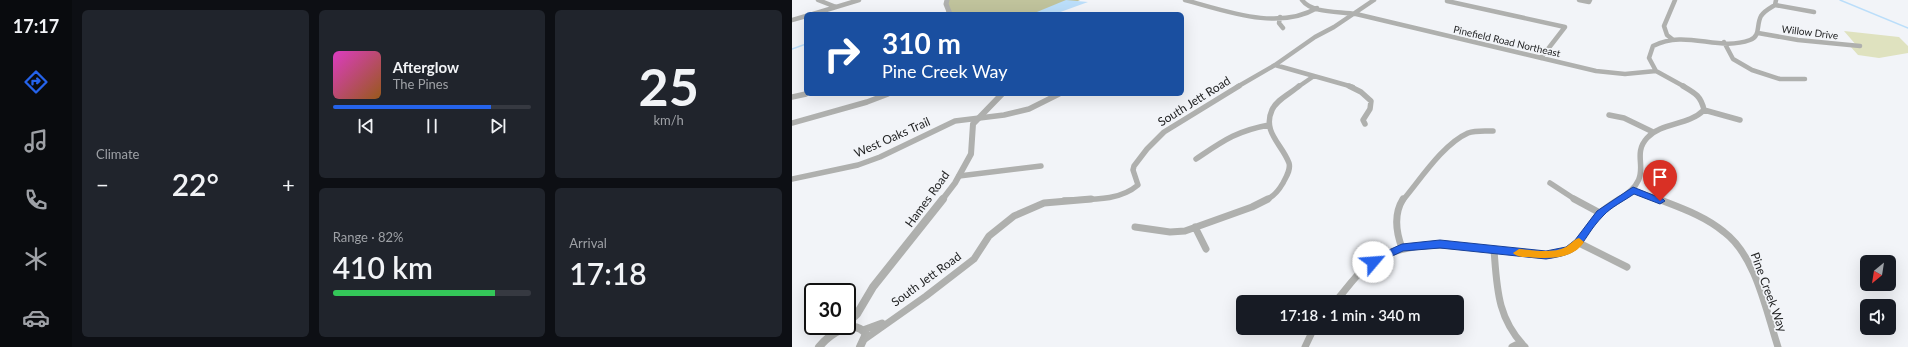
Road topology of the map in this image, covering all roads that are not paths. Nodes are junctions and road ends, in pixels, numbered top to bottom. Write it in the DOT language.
graph roads {
  1 [pos="818,0"];
  2 [pos="859,0"];
  3 [pos="947,0"];
  4 [pos="1185,0"];
  5 [pos="1302,0"];
  6 [pos="1374,0"];
  7 [pos="1579,0"];
  8 [pos="1590,0"];
  9 [pos="1675,0"];
  10 [pos="1447,1"];
  11 [pos="1776,2"];
  12 [pos="836,7"];
  13 [pos="1317,8"];
  14 [pos="820,12"];
  15 [pos="949,12"];
  16 [pos="1814,12"];
  17 [pos="1354,13"];
  18 [pos="804,17"];
  19 [pos="1280,17"];
  20 [pos="792,20"];
  21 [pos="1283,28"];
  22 [pos="1758,34"];
  23 [pos="1672,39"];
  24 [pos="1724,42"];
  25 [pos="1860,46"];
  26 [pos="1541,58"];
  27 [pos="1275,65"];
  28 [pos="1656,71"];
  29 [pos="1314,76"];
  30 [pos="1805,79"];
  31 [pos="804,94"];
  32 [pos="883,96"];
  33 [pos="1000,96"];
  34 [pos="1056,96"];
  35 [pos="792,97"];
  36 [pos="1704,110"];
  37 [pos="1609,115"];
  38 [pos="978,117"];
  39 [pos="1740,120"];
  40 [pos="792,123"];
  41 [pos="1365,124"];
  42 [pos="1269,125"];
  43 [pos="1490,131"];
  44 [pos="1653,132"];
  45 [pos="1196,159"];
  46 [pos="1041,166"];
  47 [pos="959,176"];
  48 [pos="792,179"];
  49 [pos="1550,183"];
  50 [pos="1633,190"];
  51 [pos="1600,213"];
  52 [pos="1135,226"];
  53 [pos="1195,227"];
  54 [pos="1579,242"];
  55 [pos="1402,248"];
  56 [pos="1206,249"];
  57 [pos="1494,250"];
  58 [pos="1627,267"];
  59 [pos="1341,295"];
  60 [pos="857,314"];
  61 [pos="832,335"];
  62 [pos="1311,335"];
  63 [pos="862,336"];
  64 [pos="1522,345"];
  65 [pos="819,347"];
  66 [pos="1305,347"];
  67 [pos="1512,347"];
  68 [pos="1778,347"];
  1 -- 12 [label="street"];
  2 -- 12 [label="street"];
  3 -- 15 [label="street"];
  4 -- 19 [label="street"];
  5 -- 13 [label="street"];
  6 -- 17 [label="street, South Jett Road"];
  7 -- 8 [label="street"];
  9 -- 23 [label="street"];
  10 -- 26 [label="street"];
  11 -- 16 [label="street"];
  11 -- 22 [label="street"];
  12 -- 14 [label="street"];
  13 -- 17 [label="street, Pinefield Road Northeast"];
  13 -- 19 [label="street"];
  17 -- 26 [label="street, Pinefield Road Northeast"];
  17 -- 27 [label="street, South Jett Road"];
  18 -- 20 [label="street"];
  19 -- 21 [label="street"];
  22 -- 24 [label="street"];
  22 -- 25 [label="street, Willow Drive"];
  23 -- 24 [label="street"];
  23 -- 28 [label="street"];
  24 -- 30 [label="street"];
  26 -- 28 [label="street, Pinefield Road Northeast"];
  27 -- 29 [label="street"];
  27 -- 63 [label="street, South Jett Road"];
  28 -- 36 [label="street"];
  29 -- 41 [label="street"];
  29 -- 42 [label="street"];
  31 -- 35 [label="street"];
  32 -- 40 [label="street"];
  33 -- 38 [label="street, Hames Road"];
  34 -- 38 [label="street, West Oaks Trail"];
  36 -- 39 [label="street"];
  36 -- 44 [label="street"];
  37 -- 44 [label="street"];
  38 -- 47 [label="street, Hames Road"];
  38 -- 48 [label="street, West Oaks Trail"];
  42 -- 45 [label="street"];
  42 -- 53 [label="street"];
  43 -- 55 [label="street"];
  44 -- 50 [label="street"];
  46 -- 47 [label="street"];
  47 -- 60 [label="street, Hames Road"];
  49 -- 51 [label="street"];
  50 -- 51 [label="street"];
  50 -- 68 [label="street, Pine Creek Way"];
  51 -- 54 [label="street"];
  52 -- 53 [label="street"];
  53 -- 56 [label="street"];
  54 -- 57 [label="street"];
  54 -- 58 [label="street"];
  55 -- 57 [label="street"];
  55 -- 59 [label="street"];
  57 -- 64 [label="street"];
  60 -- 63 [label="street"];
  61 -- 65 [label="street"];
  62 -- 66 [label="street"];
  64 -- 67 [label="street"];
}
